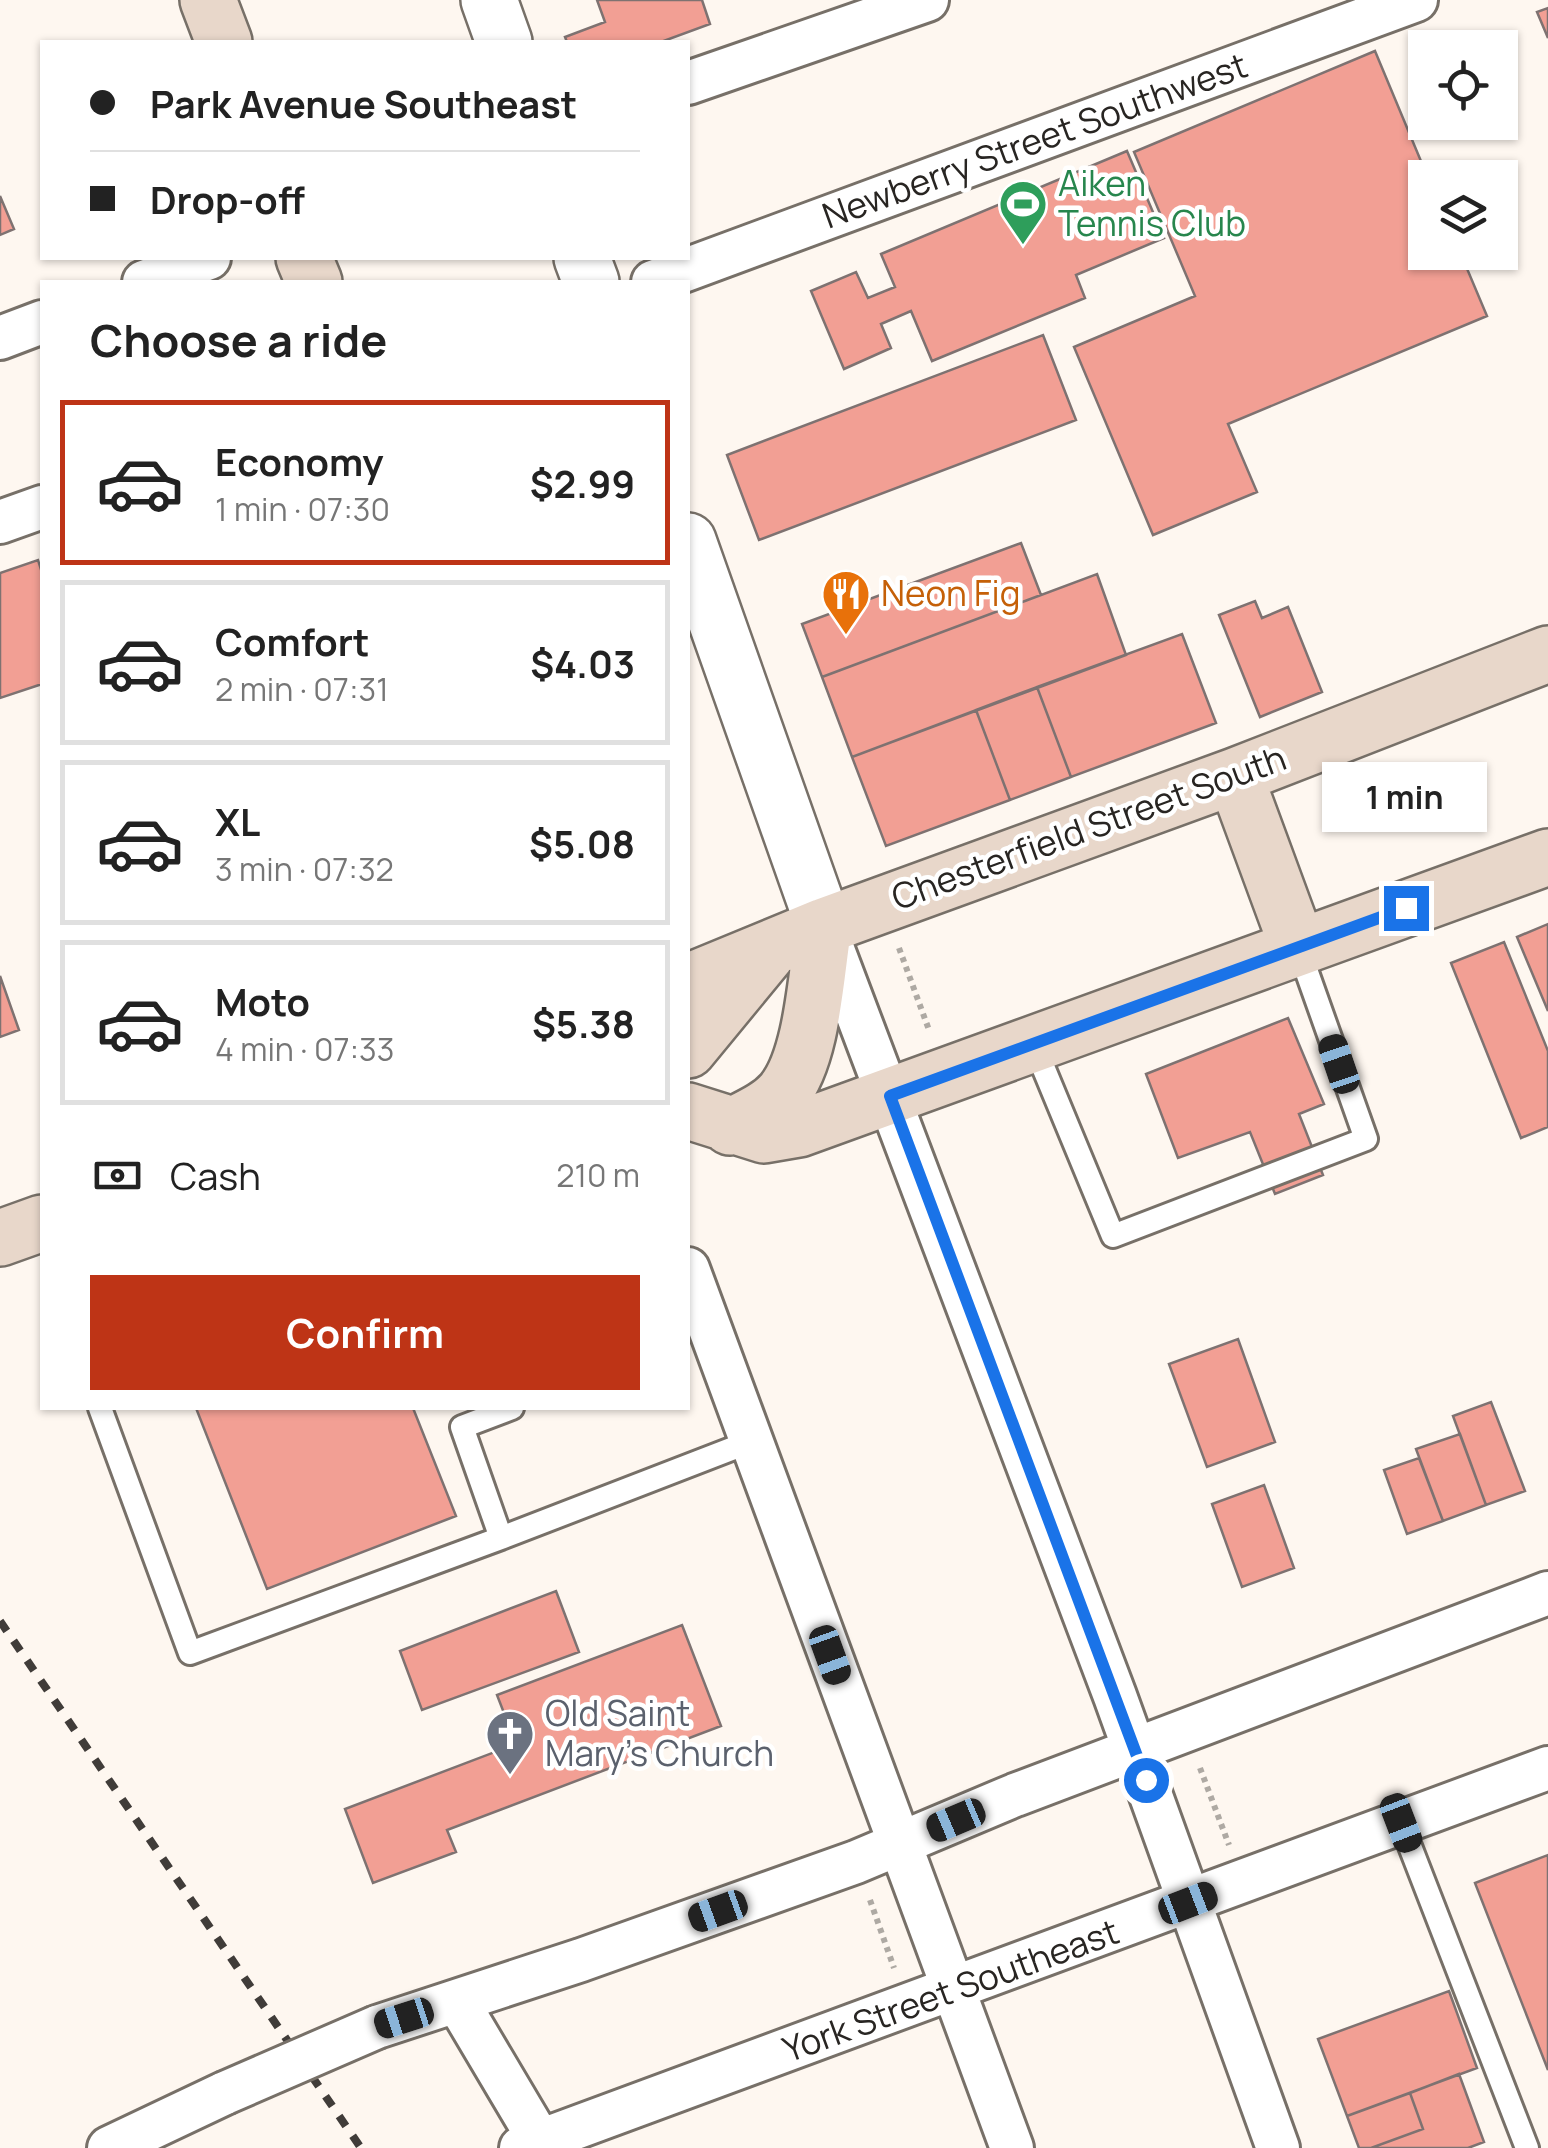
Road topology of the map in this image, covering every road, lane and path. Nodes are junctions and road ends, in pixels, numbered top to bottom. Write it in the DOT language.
graph roads {
  1 [pos="208,0"];
  2 [pos="489,0"];
  3 [pos="926,0"];
  4 [pos="1416,0"];
  5 [pos="223,40"];
  6 [pos="503,40"];
  7 [pos="690,82"];
  8 [pos="203,260"];
  9 [pos="149,280"];
  10 [pos="659,280"];
  11 [pos="40,323"];
  12 [pos="0,338"];
  13 [pos="40,508"];
  14 [pos="0,522"];
  15 [pos="690,546"];
  16 [pos="1548,654"];
  17 [pos="1235,776"];
  18 [pos="1548,857"];
  19 [pos="824,926"];
  20 [pos="894,934"];
  21 [pos="1298,947"];
  22 [pos="772,948"];
  23 [pos="690,981"];
  24 [pos="1034,1045"];
  25 [pos="934,1046"];
  26 [pos="690,1048"];
  27 [pos="890,1096"];
  28 [pos="709,1119"];
  29 [pos="690,1281"];
  30 [pos="699,1336"];
  31 [pos="101,1410"];
  32 [pos="507,1410"];
  33 [pos="752,1441"];
  34 [pos="501,1538"];
  35 [pos="1548,1593"];
  36 [pos="1135,1749"];
  37 [pos="1196,1755"];
  38 [pos="1548,1768"];
  39 [pos="1401,1823"];
  40 [pos="898,1844"];
  41 [pos="1233,1856"];
  42 [pos="864,1884"];
  43 [pos="1188,1903"];
  44 [pos="895,1970"];
  45 [pos="954,1990"];
  46 [pos="457,2001"];
  47 [pos="531,2145"];
  48 [pos="110,2148"];
  49 [pos="1012,2148"];
  50 [pos="1278,2148"];
  51 [pos="1527,2148"];
  1 -- 5 [label="main road"];
  2 -- 6 [label="street"];
  3 -- 7 [label="street"];
  4 -- 10 [label="street, Newberry Street Southwest"];
  8 -- 9 [label="street"];
  11 -- 12 [label="street"];
  13 -- 14 [label="street"];
  15 -- 19 [label="street"];
  16 -- 17 [label="main road, Chesterfield Street South"];
  17 -- 19 [label="main road, Chesterfield Street South"];
  17 -- 21 [label="main road"];
  18 -- 21 [label="main road"];
  19 -- 22 [label="main road, Chesterfield Street South"];
  19 -- 27 [label="street"];
  19 -- 28 [label="main road"];
  20 -- 25 [label="path"];
  21 -- 24 [label="main road"];
  21 -- 24 [label="lane"];
  22 -- 23 [label="main road, Chesterfield Street South"];
  22 -- 26 [label="main road"];
  24 -- 27 [label="main road"];
  27 -- 28 [label="main road"];
  27 -- 36 [label="street"];
  29 -- 30 [label="street"];
  30 -- 33 [label="street"];
  31 -- 34 [label="lane"];
  32 -- 34 [label="lane"];
  33 -- 34 [label="lane"];
  33 -- 40 [label="street"];
  35 -- 36 [label="street"];
  36 -- 40 [label="street"];
  36 -- 43 [label="street"];
  37 -- 41 [label="path"];
  38 -- 39 [label="street, York Street Southeast"];
  39 -- 43 [label="street, York Street Southeast"];
  39 -- 51 [label="lane"];
  40 -- 45 [label="street"];
  40 -- 46 [label="street"];
  42 -- 44 [label="path"];
  43 -- 45 [label="street, York Street Southeast"];
  43 -- 50 [label="street"];
  45 -- 47 [label="street, York Street Southeast"];
  45 -- 49 [label="street"];
  46 -- 47 [label="street"];
  46 -- 48 [label="street, bridge"];
}
